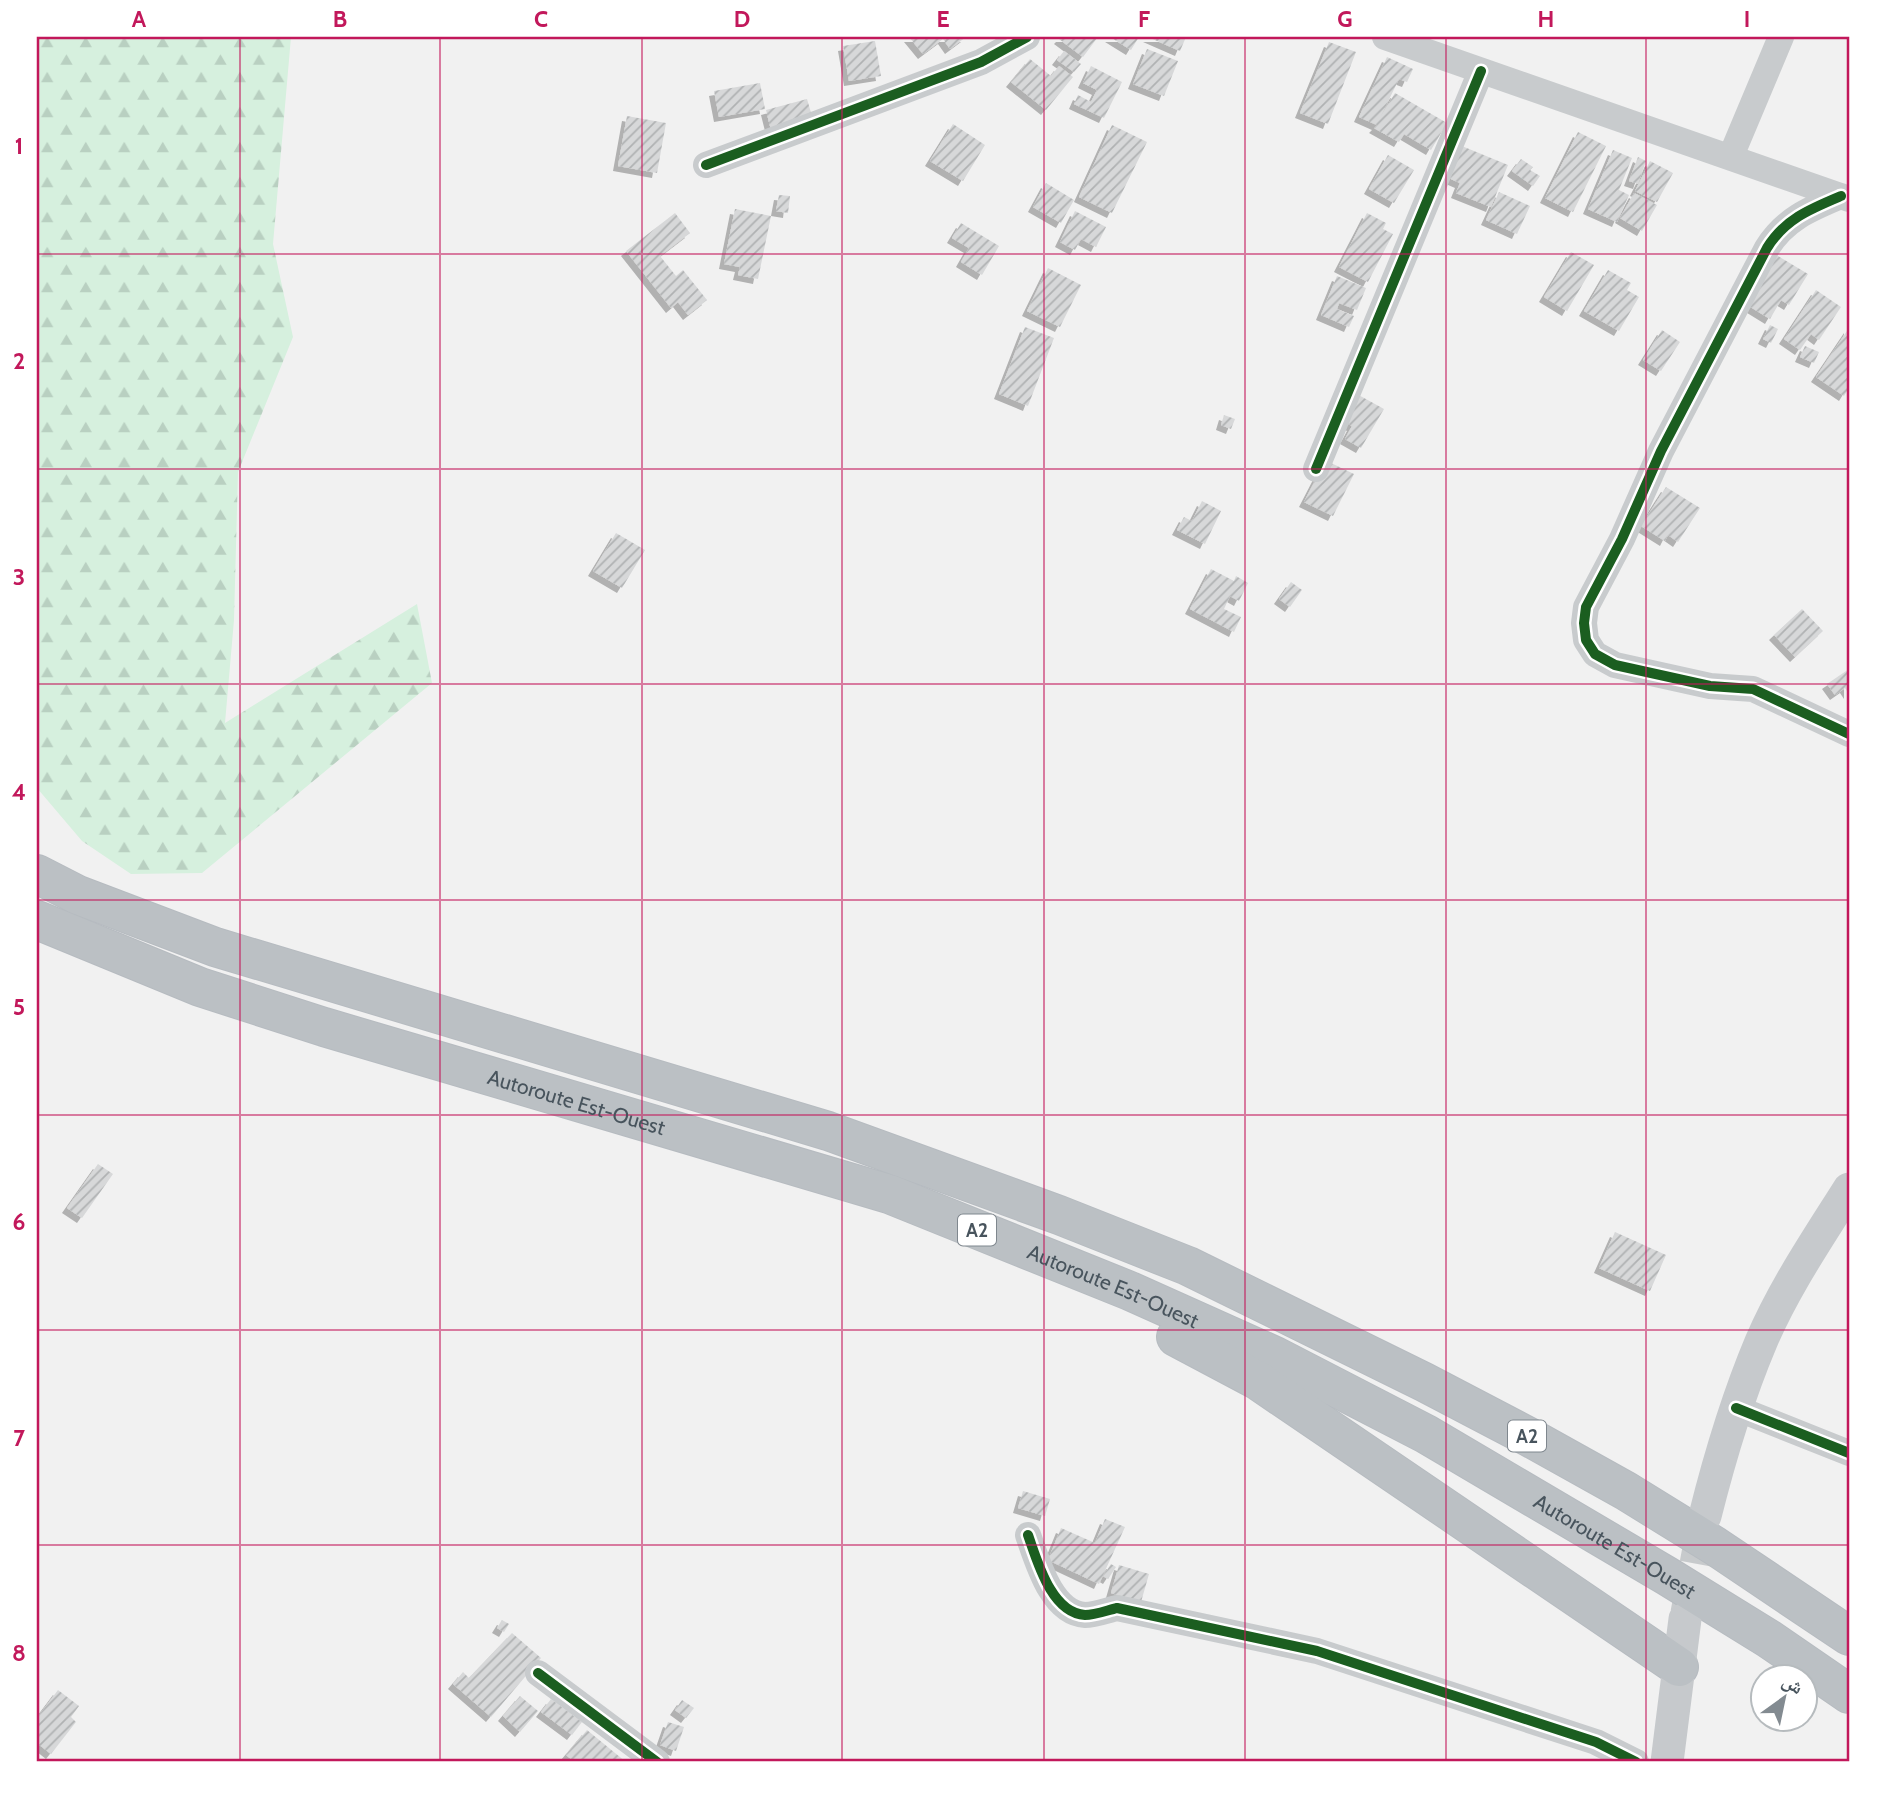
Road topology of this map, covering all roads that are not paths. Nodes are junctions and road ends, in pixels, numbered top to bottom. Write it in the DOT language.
graph roads {
  1 [pos="1027,37"];
  2 [pos="1385,37"];
  3 [pos="1781,37"];
  4 [pos="1481,71"];
  5 [pos="1731,156"];
  6 [pos="706,165"];
  7 [pos="1845,198"];
  8 [pos="1316,469"];
  9 [pos="1849,734"];
  10 [pos="37,874"];
  11 [pos="37,920"];
  12 [pos="1849,1188"];
  13 [pos="970,1228"];
  14 [pos="1736,1408"];
  15 [pos="1849,1453"];
  16 [pos="1705,1516"];
  17 [pos="1028,1535"];
  18 [pos="1685,1619"];
  19 [pos="1849,1636"];
  20 [pos="1679,1667"];
  21 [pos="538,1673"];
  22 [pos="1849,1694"];
  23 [pos="657,1762"];
  24 [pos="1636,1762"];
  25 [pos="1667,1762"];
  1 -- 6 [label="street"];
  2 -- 4 [label="street"];
  3 -- 5 [label="street"];
  4 -- 5 [label="street"];
  4 -- 8 [label="street"];
  5 -- 7 [label="street"];
  7 -- 9 [label="street"];
  10 -- 19 [label="highway, Autoroute Est-Ouest / A2"];
  11 -- 13 [label="highway, Autoroute Est-Ouest / A2"];
  12 -- 14 [label="main road"];
  13 -- 20 [label="highway"];
  13 -- 22 [label="highway, Autoroute Est-Ouest / A2"];
  14 -- 15 [label="street"];
  14 -- 16 [label="main road"];
  17 -- 24 [label="street"];
  18 -- 20 [label="main road"];
  20 -- 25 [label="main road"];
  21 -- 23 [label="street"];
}
